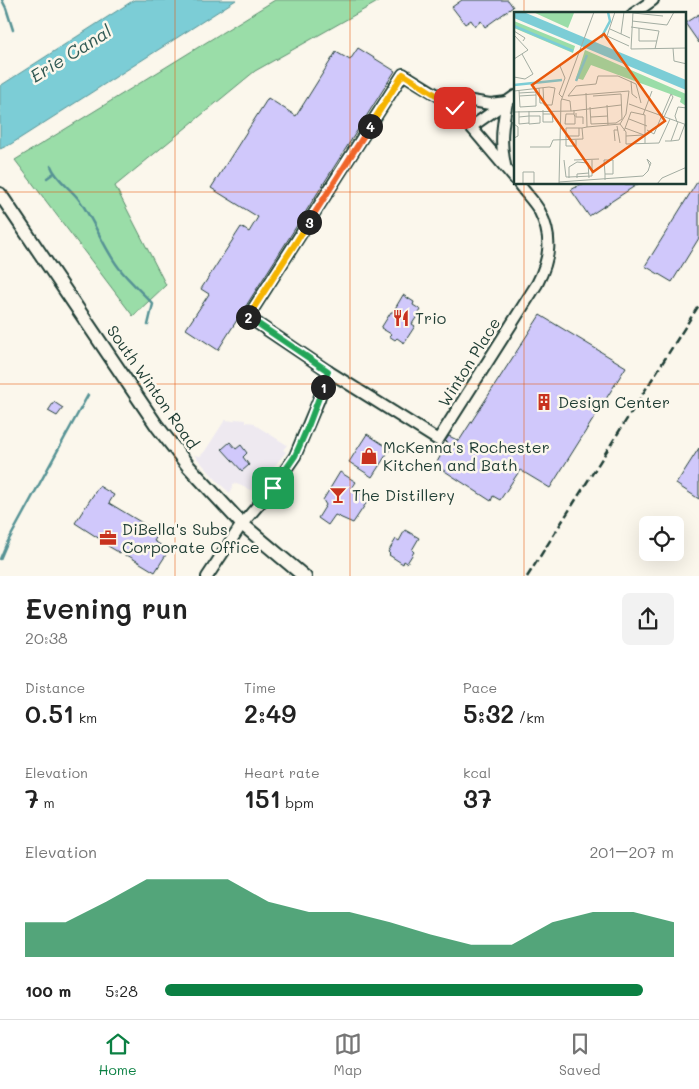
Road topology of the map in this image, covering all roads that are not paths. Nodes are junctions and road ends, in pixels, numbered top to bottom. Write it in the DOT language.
graph roads {
  1 [pos="653,0"];
  2 [pos="636,12"];
  3 [pos="436,95"];
  4 [pos="511,99"];
  5 [pos="471,127"];
  6 [pos="505,168"];
  7 [pos="514,178"];
  8 [pos="520,185"];
  9 [pos="0,194"];
  10 [pos="328,371"];
  11 [pos="242,524"];
  12 [pos="207,576"];
  13 [pos="305,576"];
  1 -- 2 [label="street"];
  3 -- 4 [label="street"];
  3 -- 5 [label="street, Winton Place"];
  3 -- 10 [label="street, Winton Place"];
  4 -- 5 [label="street"];
  4 -- 6 [label="street"];
  5 -- 6 [label="street, Winton Place"];
  6 -- 7 [label="street, Winton Place"];
  8 -- 10 [label="street, Winton Place"];
  9 -- 11 [label="main road, South Winton Road"];
  10 -- 11 [label="street"];
  11 -- 12 [label="street"];
  11 -- 13 [label="main road, South Winton Road"];
}
